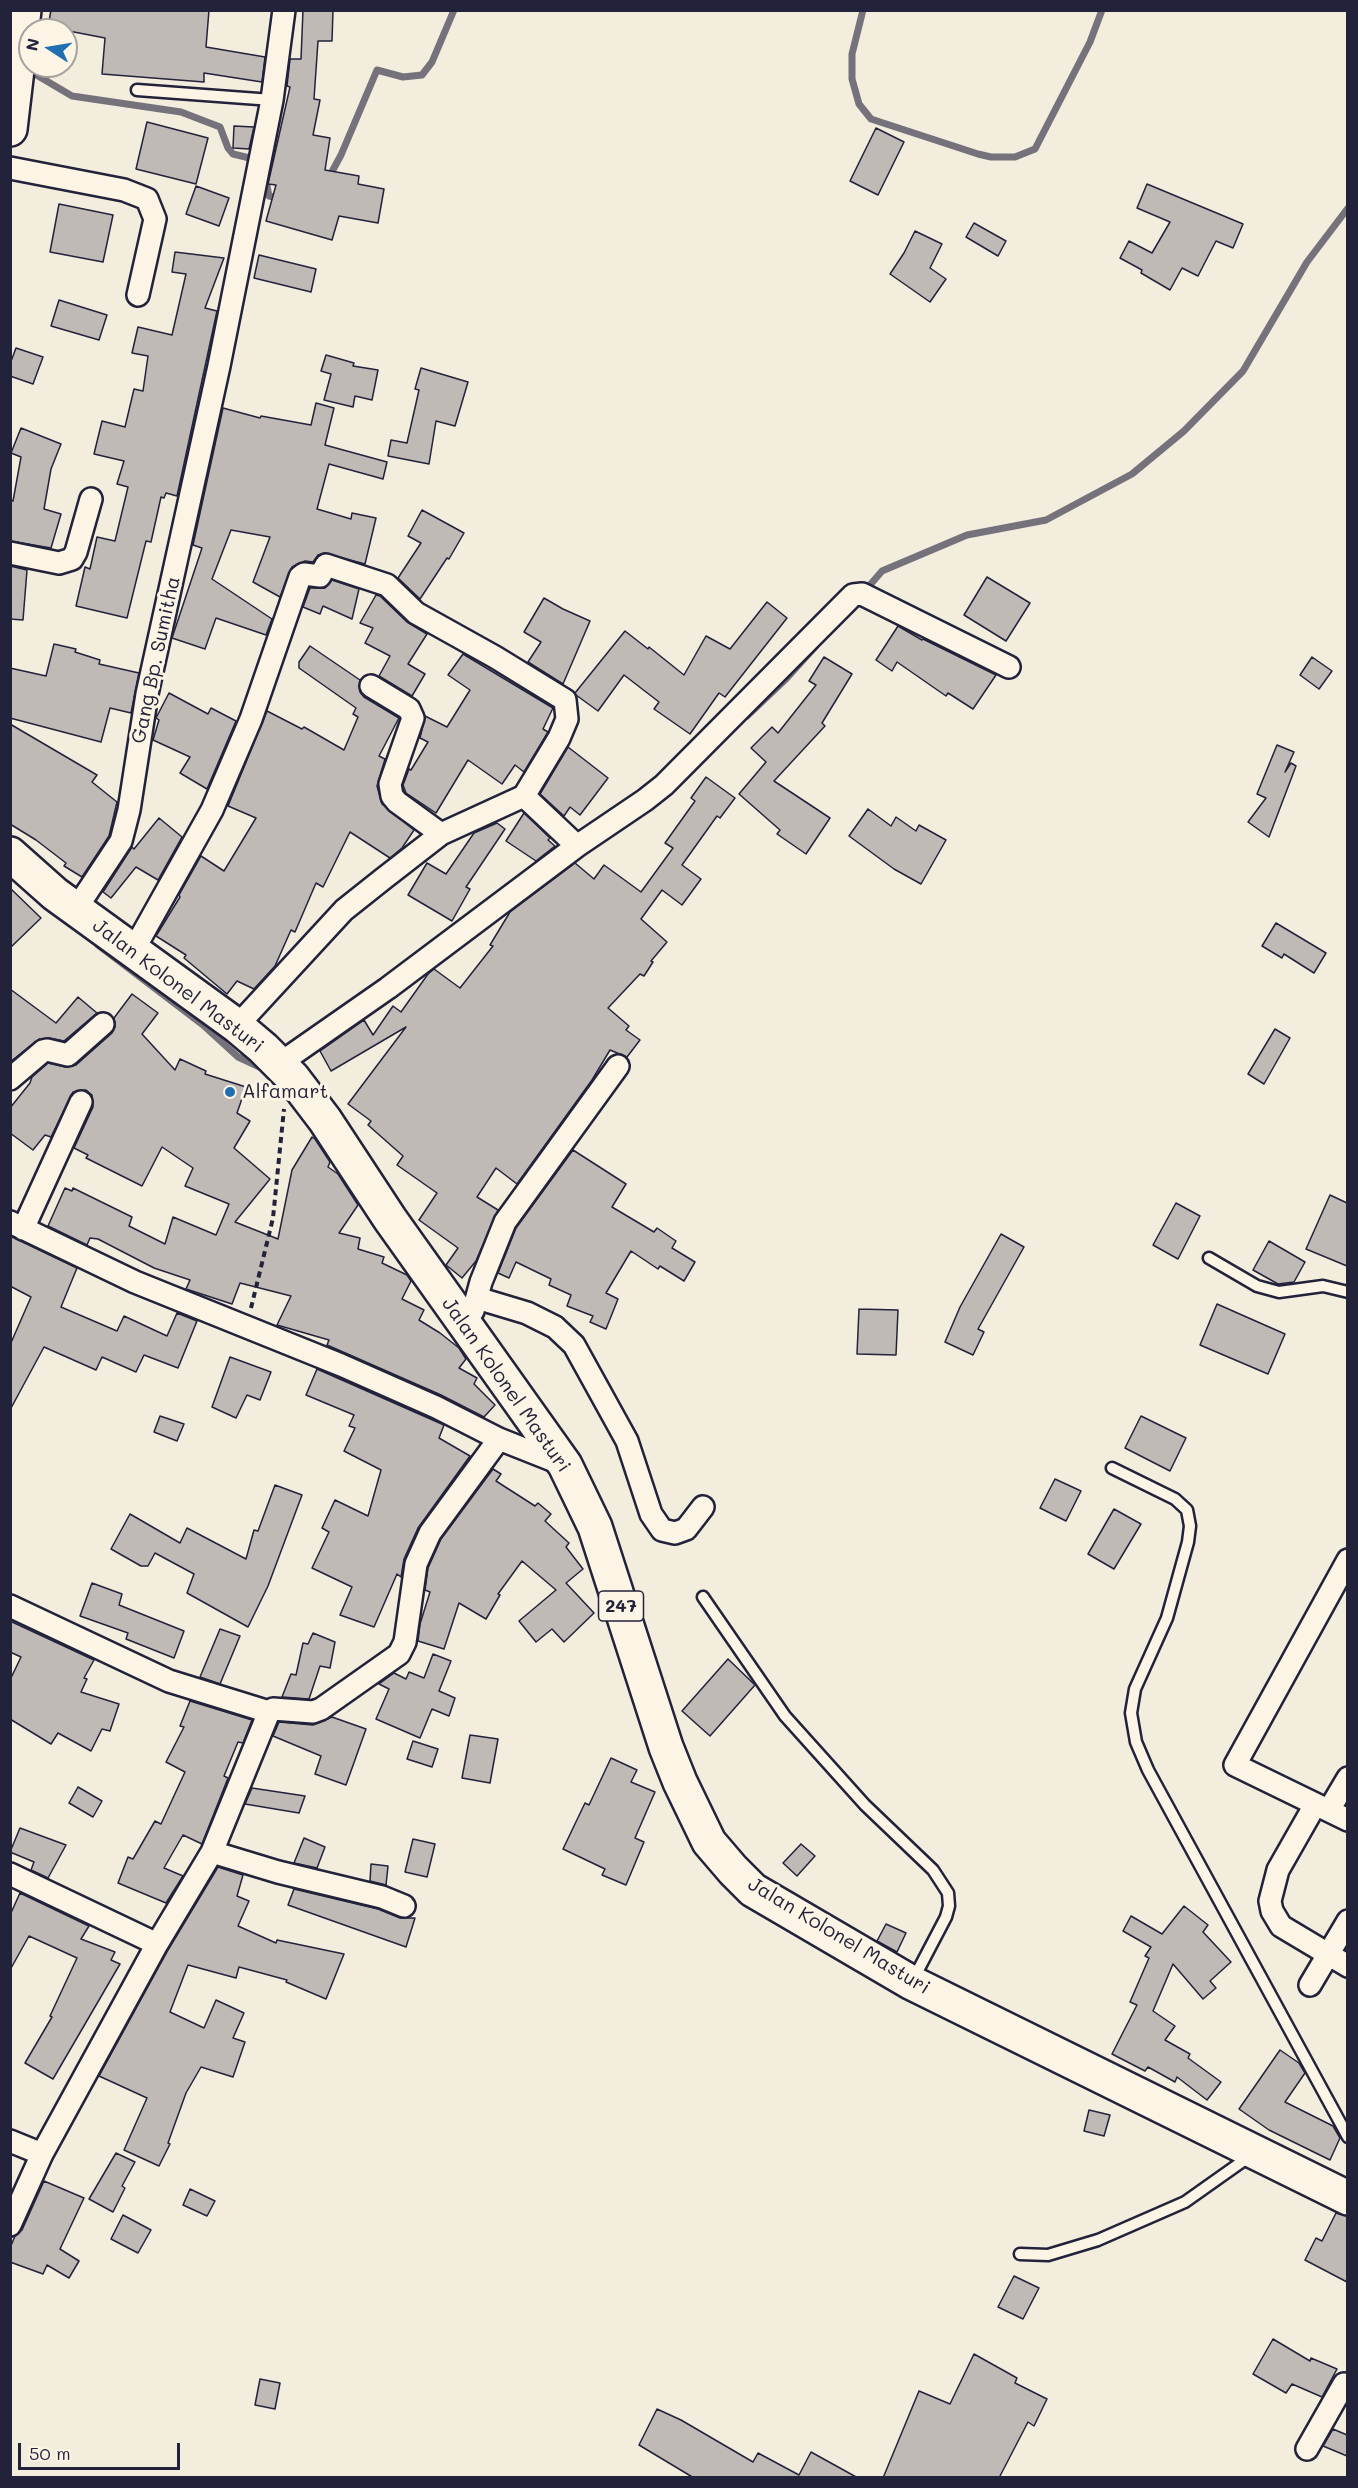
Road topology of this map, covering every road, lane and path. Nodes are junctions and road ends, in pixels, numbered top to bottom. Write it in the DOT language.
graph roads {
  1 [pos="24,10"];
  2 [pos="284,10"];
  3 [pos="137,90"];
  4 [pos="272,100"];
  5 [pos="10,129"];
  6 [pos="10,168"];
  7 [pos="138,295"];
  8 [pos="91,499"];
  9 [pos="10,553"];
  10 [pos="1009,667"];
  11 [pos="371,686"];
  12 [pos="524,796"];
  13 [pos="441,834"];
  14 [pos="577,846"];
  15 [pos="10,854"];
  16 [pos="76,909"];
  17 [pos="133,951"];
  18 [pos="103,1024"];
  19 [pos="237,1026"];
  20 [pos="618,1065"];
  21 [pos="286,1071"];
  22 [pos="10,1079"];
  23 [pos="81,1102"];
  24 [pos="17,1226"];
  25 [pos="1209,1258"];
  26 [pos="1347,1292"];
  27 [pos="477,1298"];
  28 [pos="247,1327"];
  29 [pos="467,1329"];
  30 [pos="499,1439"];
  31 [pos="565,1465"];
  32 [pos="1112,1468"];
  33 [pos="703,1507"];
  34 [pos="1347,1560"];
  35 [pos="703,1597"];
  36 [pos="10,1606"];
  37 [pos="270,1712"];
  38 [pos="1347,1778"];
  39 [pos="1329,1814"];
  40 [pos="212,1852"];
  41 [pos="10,1874"];
  42 [pos="404,1906"];
  43 [pos="1347,1921"];
  44 [pos="157,1944"];
  45 [pos="1327,1954"];
  46 [pos="1347,1966"];
  47 [pos="912,1983"];
  48 [pos="1310,1985"];
  49 [pos="1347,2137"];
  50 [pos="10,2141"];
  51 [pos="1255,2153"];
  52 [pos="42,2154"];
  53 [pos="1347,2198"];
  54 [pos="10,2225"];
  55 [pos="1020,2254"];
  56 [pos="1347,2387"];
  57 [pos="1307,2449"];
  1 -- 5 [label="main road"];
  2 -- 4 [label="street, Gang Bp. Sumitha"];
  3 -- 4 [label="lane"];
  4 -- 16 [label="street, Gang Bp. Sumitha"];
  6 -- 7 [label="street"];
  8 -- 9 [label="street"];
  10 -- 14 [label="street"];
  11 -- 13 [label="street"];
  12 -- 13 [label="street"];
  12 -- 14 [label="street"];
  12 -- 17 [label="street"];
  13 -- 19 [label="street"];
  14 -- 21 [label="street"];
  15 -- 16 [label="main road, Jalan Kolonel Masturi / 247"];
  16 -- 17 [label="main road, Jalan Kolonel Masturi / 247"];
  17 -- 19 [label="main road, Jalan Kolonel Masturi / 247"];
  18 -- 22 [label="street"];
  19 -- 21 [label="main road, Jalan Kolonel Masturi / 247"];
  20 -- 27 [label="street"];
  21 -- 28 [label="path"];
  21 -- 29 [label="main road, Jalan Kolonel Masturi / 247"];
  23 -- 24 [label="street"];
  24 -- 28 [label="street"];
  25 -- 26 [label="lane"];
  27 -- 29 [label="street"];
  27 -- 33 [label="street"];
  28 -- 30 [label="street"];
  29 -- 31 [label="main road, Jalan Kolonel Masturi / 247"];
  30 -- 31 [label="street"];
  30 -- 37 [label="street"];
  31 -- 47 [label="main road, Jalan Kolonel Masturi / 247"];
  32 -- 49 [label="lane"];
  34 -- 39 [label="street"];
  35 -- 47 [label="lane"];
  36 -- 37 [label="street"];
  37 -- 40 [label="street"];
  38 -- 39 [label="street"];
  39 -- 45 [label="street"];
  40 -- 42 [label="street"];
  40 -- 44 [label="street"];
  41 -- 44 [label="street"];
  43 -- 45 [label="street"];
  44 -- 52 [label="street"];
  45 -- 46 [label="street"];
  45 -- 48 [label="street"];
  47 -- 51 [label="main road, Jalan Kolonel Masturi / 247"];
  50 -- 52 [label="street"];
  51 -- 53 [label="main road, Jalan Kolonel Masturi / 247"];
  51 -- 55 [label="lane"];
  52 -- 54 [label="street"];
  56 -- 57 [label="street"];
}
